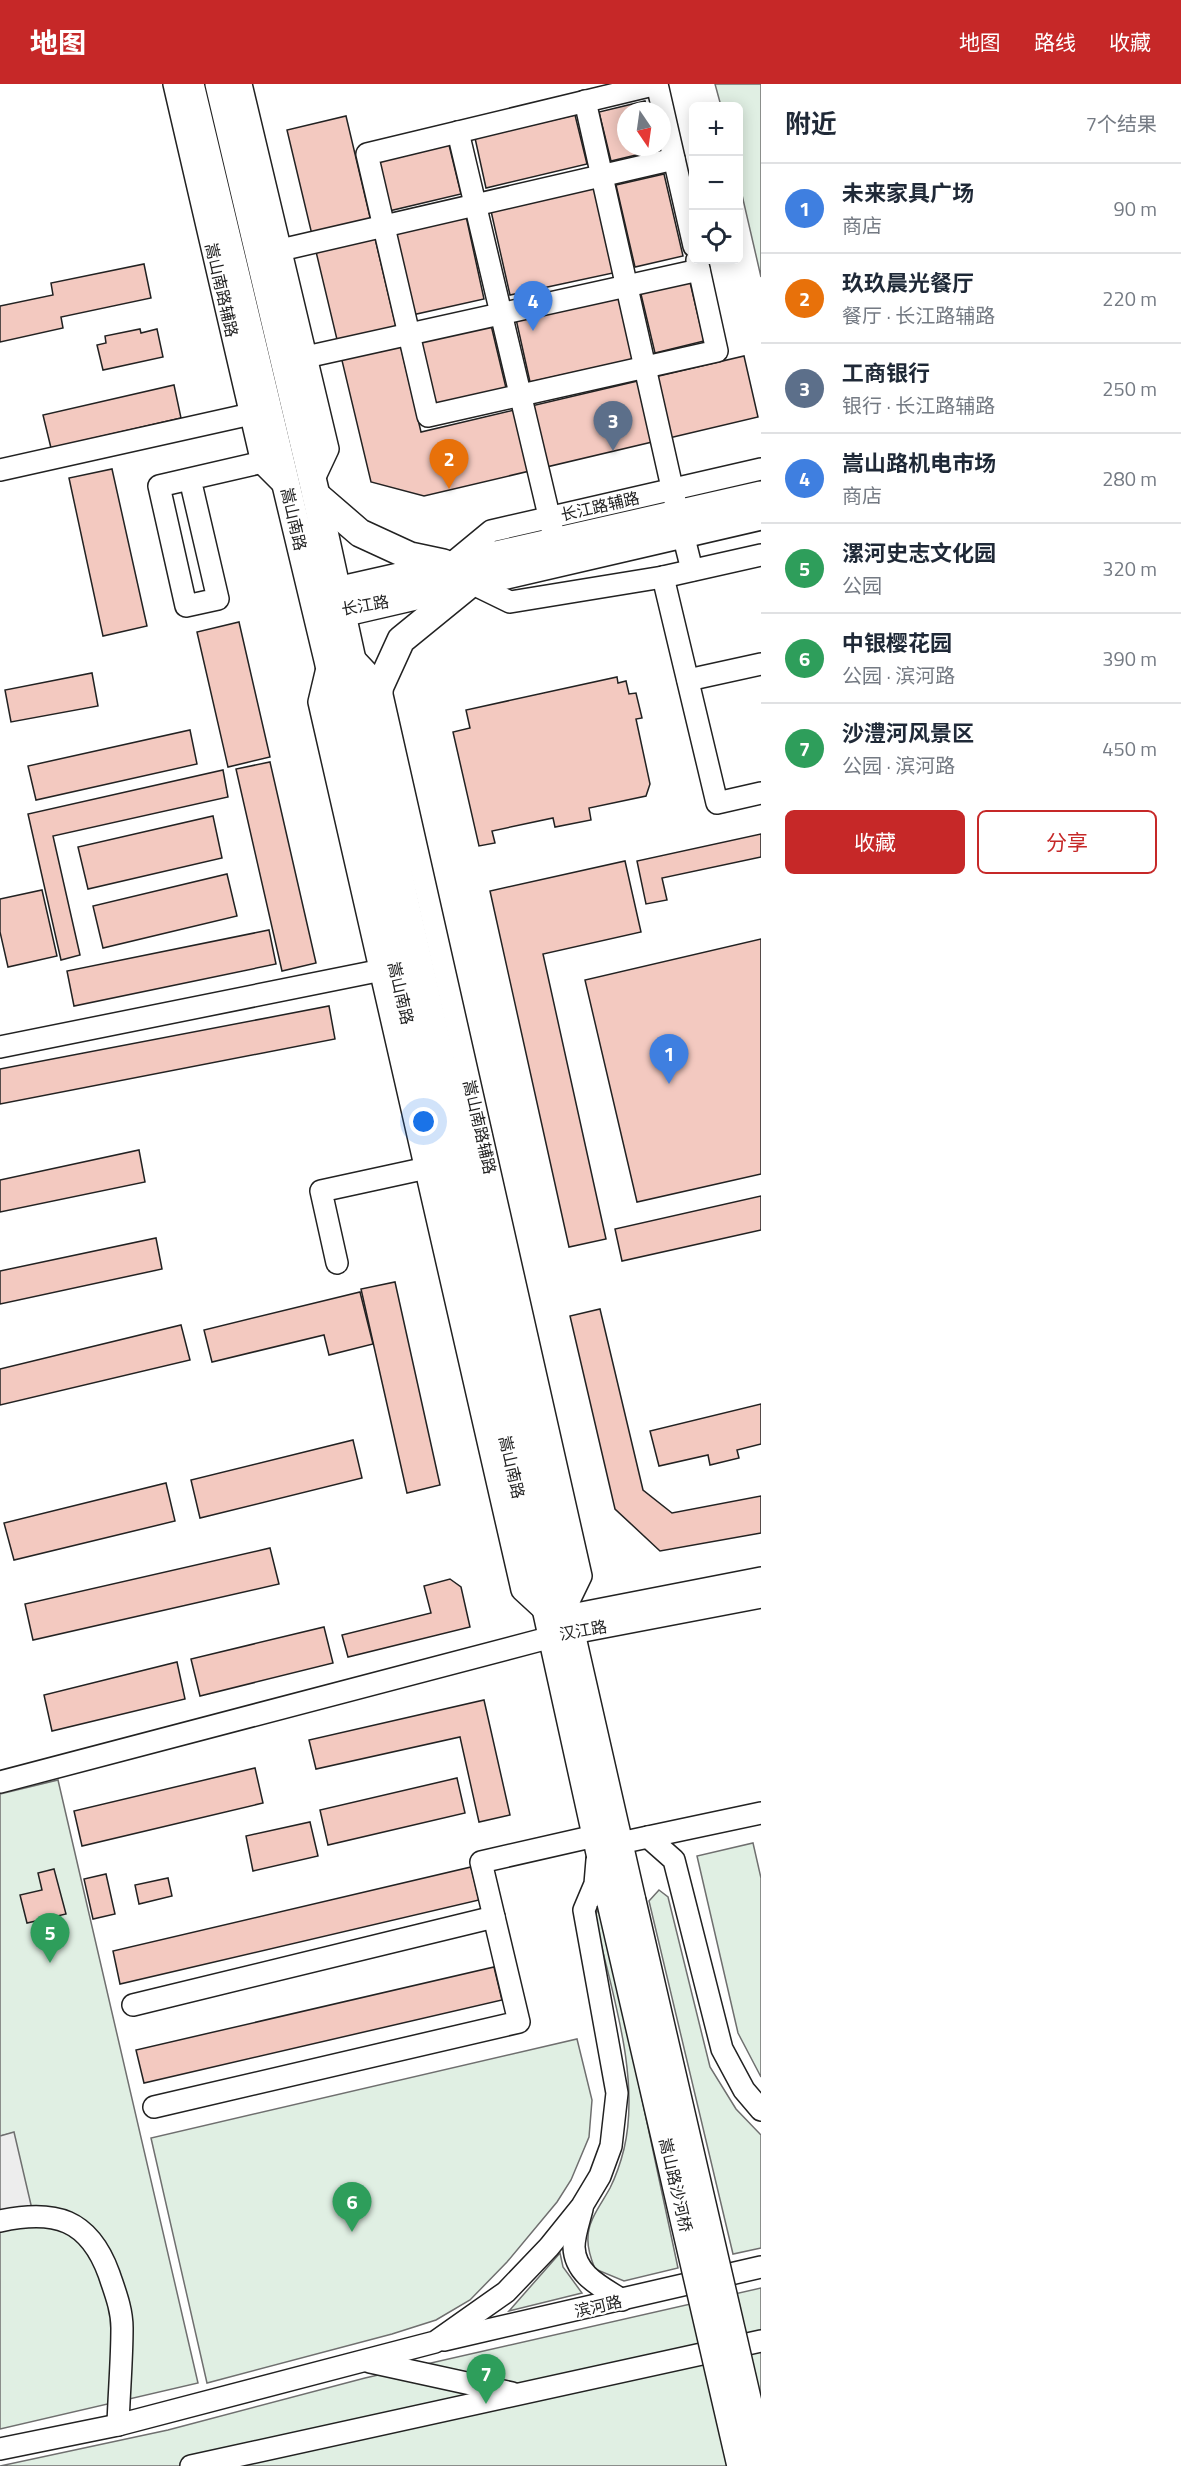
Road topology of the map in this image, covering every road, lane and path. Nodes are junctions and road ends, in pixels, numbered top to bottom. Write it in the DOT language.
graph roads {
  1 [pos="174,84"];
  2 [pos="190,84"];
  3 [pos="219,84"];
  4 [pos="241,84"];
  5 [pos="585,101"];
  6 [pos="458,132"];
  7 [pos="674,159"];
  8 [pos="602,176"];
  9 [pos="475,205"];
  10 [pos="384,226"];
  11 [pos="689,228"];
  12 [pos="270,252"];
  13 [pos="698,265"];
  14 [pos="627,286"];
  15 [pos="501,314"];
  16 [pos="409,334"];
  17 [pos="306,357"];
  18 [pos="645,368"];
  19 [pos="520,396"];
  20 [pos="251,414"];
  21 [pos="271,461"];
  22 [pos="761,469"];
  23 [pos="0,470"];
  24 [pos="190,479"];
  25 [pos="314,488"];
  26 [pos="761,495"];
  27 [pos="678,512"];
  28 [pos="761,516"];
  29 [pos="552,529"];
  30 [pos="761,555"];
  31 [pos="450,565"];
  32 [pos="692,570"];
  33 [pos="663,577"];
  34 [pos="471,583"];
  35 [pos="339,602"];
  36 [pos="314,607"];
  37 [pos="339,657"];
  38 [pos="761,664"];
  39 [pos="688,680"];
  40 [pos="381,686"];
  41 [pos="369,739"];
  42 [pos="761,793"];
  43 [pos="423,874"];
  44 [pos="405,903"];
  45 [pos="398,966"];
  46 [pos="0,1047"];
  47 [pos="443,1164"];
  48 [pos="337,1263"];
  49 [pos="761,1578"];
  50 [pos="761,1597"];
  51 [pos="560,1622"];
  52 [pos="0,1782"];
  53 [pos="761,1813"];
  54 [pos="648,1838"];
  55 [pos="604,1842"];
  56 [pos="622,1902"];
  57 [pos="494,1917"];
  58 [pos="133,2005"];
  59 [pos="154,2107"];
  60 [pos="761,2110"];
  61 [pos="582,2206"];
  62 [pos="0,2221"];
  63 [pos="761,2267"];
  64 [pos="622,2300"];
  65 [pos="761,2341"];
  66 [pos="435,2342"];
  67 [pos="364,2361"];
  68 [pos="516,2393"];
  69 [pos="118,2425"];
  70 [pos="0,2449"];
  71 [pos="761,2459"];
  72 [pos="192,2466"];
  73 [pos="741,2466"];
  1 -- 20 [label="street, 嵩山南路辅路"];
  2 -- 21 [label="main road, 嵩山南路"];
  3 -- 12 [label="main road, 嵩山南路"];
  4 -- 12 [label="street"];
  5 -- 6 [label="street"];
  5 -- 7 [label="street"];
  5 -- 8 [label="street"];
  6 -- 9 [label="street"];
  6 -- 10 [label="street"];
  7 -- 8 [label="street"];
  7 -- 11 [label="street"];
  8 -- 9 [label="street"];
  8 -- 14 [label="street"];
  9 -- 10 [label="street"];
  9 -- 15 [label="street"];
  10 -- 12 [label="street"];
  10 -- 16 [label="street"];
  12 -- 17 [label="street"];
  12 -- 25 [label="main road, 嵩山南路"];
  13 -- 14 [label="street"];
  13 -- 18 [label="street"];
  14 -- 15 [label="street"];
  14 -- 18 [label="street"];
  15 -- 16 [label="street"];
  15 -- 19 [label="street"];
  16 -- 17 [label="street"];
  16 -- 19 [label="street"];
  17 -- 25 [label="street"];
  18 -- 19 [label="street"];
  18 -- 27 [label="street"];
  19 -- 29 [label="street"];
  20 -- 21 [label="street, 嵩山南路辅路"];
  20 -- 23 [label="street"];
  21 -- 24 [label="street"];
  21 -- 36 [label="main road, 嵩山南路"];
  22 -- 27 [label="street"];
  24 -- 24 [label="street"];
  25 -- 31 [label="main road"];
  25 -- 35 [label="main road, 嵩山南路"];
  26 -- 27 [label="main road, 长江路"];
  27 -- 28 [label="main road, 长江路"];
  27 -- 29 [label="main road, 长江路"];
  27 -- 32 [label="street"];
  27 -- 34 [label="main road, 长江路"];
  29 -- 31 [label="main road, 长江路"];
  30 -- 32 [label="street"];
  31 -- 35 [label="main road, 长江路"];
  32 -- 33 [label="street"];
  33 -- 34 [label="street"];
  33 -- 39 [label="street"];
  34 -- 35 [label="main road, 长江路"];
  34 -- 40 [label="main road"];
  35 -- 36 [label="main road, 长江路"];
  35 -- 37 [label="main road, 嵩山南路"];
  36 -- 37 [label="main road, 嵩山南路"];
  37 -- 40 [label="street"];
  37 -- 41 [label="main road, 嵩山南路"];
  37 -- 45 [label="main road, 嵩山南路"];
  38 -- 39 [label="street"];
  39 -- 42 [label="street"];
  40 -- 41 [label="main road"];
  40 -- 43 [label="street, 嵩山南路辅路"];
  41 -- 44 [label="main road, 嵩山南路"];
  43 -- 44 [label="street"];
  43 -- 51 [label="street, 嵩山南路辅路"];
  44 -- 45 [label="main road, 嵩山南路"];
  45 -- 46 [label="street"];
  45 -- 47 [label="main road, 嵩山南路"];
  45 -- 47 [label="street"];
  47 -- 48 [label="street"];
  47 -- 51 [label="main road, 嵩山南路"];
  47 -- 51 [label="street"];
  49 -- 51 [label="street, 汉江路"];
  50 -- 51 [label="street, 汉江路"];
  51 -- 52 [label="street"];
  51 -- 55 [label="main road, 嵩山南路"];
  53 -- 54 [label="street"];
  54 -- 55 [label="street"];
  54 -- 60 [label="street"];
  55 -- 56 [label="main road, 嵩山南路"];
  55 -- 57 [label="street"];
  55 -- 61 [label="street"];
  56 -- 71 [label="main road, 嵩山路沙河桥, bridge"];
  56 -- 73 [label="main road, 嵩山路沙河桥, bridge"];
  57 -- 58 [label="street"];
  57 -- 59 [label="street"];
  61 -- 64 [label="street"];
  61 -- 66 [label="street"];
  62 -- 69 [label="street"];
  63 -- 64 [label="street, 滨河路"];
  64 -- 66 [label="street, 滨河路"];
  65 -- 68 [label="street"];
  66 -- 67 [label="street, 滨河路"];
  67 -- 68 [label="street"];
  67 -- 69 [label="street, 滨河路"];
  68 -- 72 [label="street"];
  69 -- 70 [label="street, 滨河路"];
}
